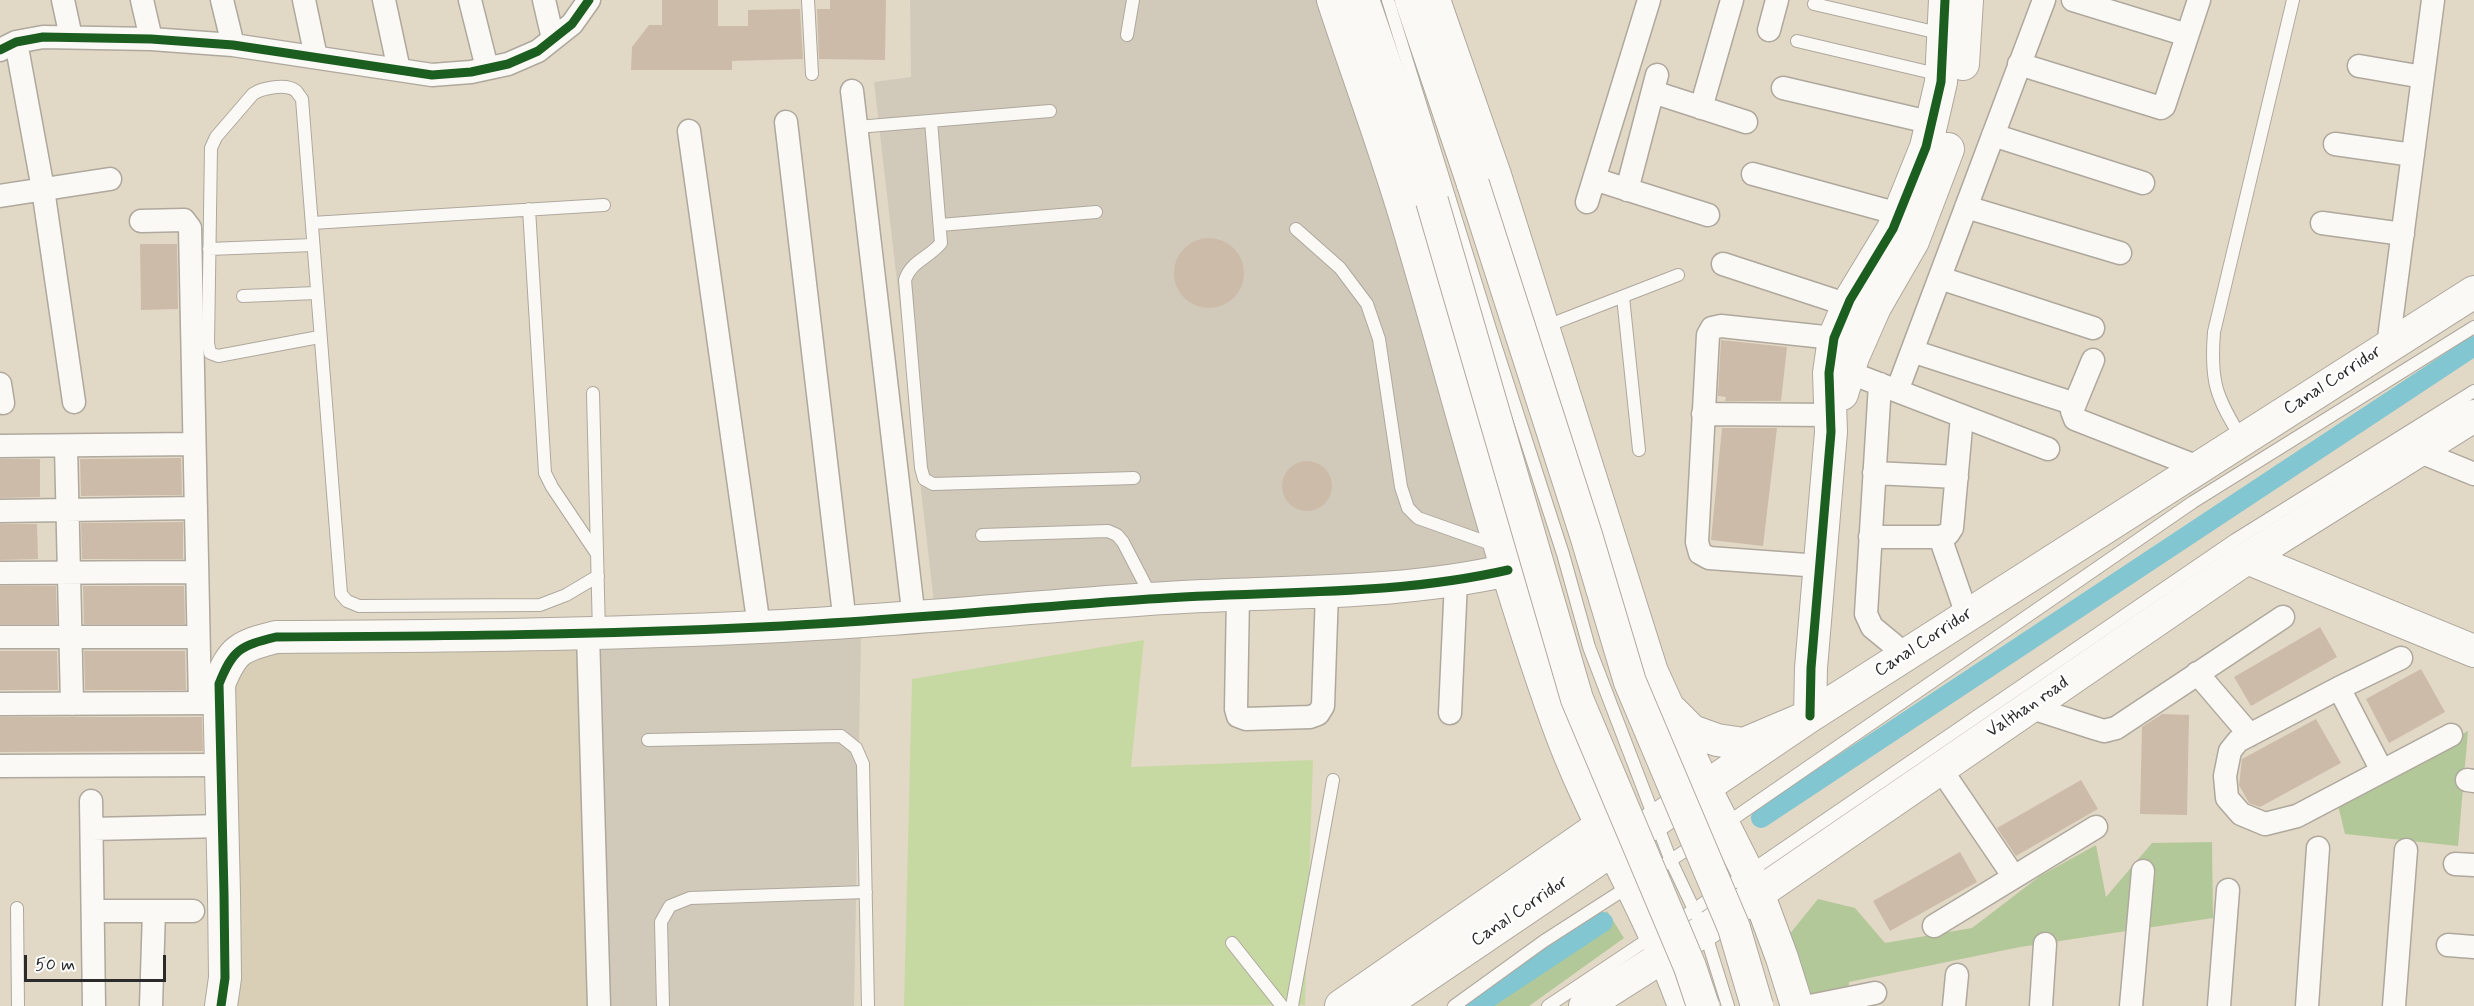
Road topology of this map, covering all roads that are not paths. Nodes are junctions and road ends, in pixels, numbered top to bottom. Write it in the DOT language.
graph roads {
  1 [pos="63,0"];
  2 [pos="142,0"];
  3 [pos="222,0"];
  4 [pos="304,0"];
  5 [pos="384,0"];
  6 [pos="470,0"];
  7 [pos="544,0"];
  8 [pos="589,0"];
  9 [pos="808,0"];
  10 [pos="1133,0"];
  11 [pos="1333,0"];
  12 [pos="1363,0"];
  13 [pos="1388,0"];
  14 [pos="1411,0"];
  15 [pos="1434,0"];
  16 [pos="1649,0"];
  17 [pos="1732,0"];
  18 [pos="1777,0"];
  19 [pos="1945,0"];
  20 [pos="1967,0"];
  21 [pos="2044,0"];
  22 [pos="2073,0"];
  23 [pos="2199,0"];
  24 [pos="2293,0"];
  25 [pos="2433,0"];
  26 [pos="1814,4"];
  27 [pos="1769,30"];
  28 [pos="1943,34"];
  29 [pos="1127,35"];
  30 [pos="2187,35"];
  31 [pos="71,37"];
  32 [pos="151,39"];
  33 [pos="553,39"];
  34 [pos="1797,41"];
  35 [pos="233,45"];
  36 [pos="8,46"];
  37 [pos="316,57"];
  38 [pos="2019,64"];
  39 [pos="2359,66"];
  40 [pos="487,68"];
  41 [pos="399,70"];
  42 [pos="812,74"];
  43 [pos="1941,75"];
  44 [pos="2423,77"];
  45 [pos="1783,88"];
  46 [pos="852,91"];
  47 [pos="1701,108"];
  48 [pos="1050,111"];
  49 [pos="931,121"];
  50 [pos="786,122"];
  51 [pos="1746,122"];
  52 [pos="1933,123"];
  53 [pos="857,127"];
  54 [pos="690,131"];
  55 [pos="1993,135"];
  56 [pos="2335,144"];
  57 [pos="2413,155"];
  58 [pos="1753,174"];
  59 [pos="110,179"];
  60 [pos="1594,179"];
  61 [pos="2143,183"];
  62 [pos="43,189"];
  63 [pos="1627,190"];
  64 [pos="0,196"];
  65 [pos="1587,202"];
  66 [pos="604,205"];
  67 [pos="1966,207"];
  68 [pos="529,209"];
  69 [pos="1096,212"];
  70 [pos="1899,214"];
  71 [pos="1708,215"];
  72 [pos="141,221"];
  73 [pos="312,223"];
  74 [pos="2322,223"];
  75 [pos="940,225"];
  76 [pos="1296,229"];
  77 [pos="2403,234"];
  78 [pos="313,245"];
  79 [pos="209,249"];
  80 [pos="2120,253"];
  81 [pos="1723,264"];
  82 [pos="1678,275"];
  83 [pos="1940,278"];
  84 [pos="2474,292"];
  85 [pos="316,293"];
  86 [pos="243,296"];
  87 [pos="1623,297"];
  88 [pos="1848,305"];
  89 [pos="1543,327"];
  90 [pos="2474,327"];
  91 [pos="2093,328"];
  92 [pos="319,337"];
  93 [pos="1834,338"];
  94 [pos="2388,346"];
  95 [pos="1912,351"];
  96 [pos="2093,360"];
  97 [pos="1848,372"];
  98 [pos="1888,388"];
  99 [pos="2474,391"];
  100 [pos="593,393"];
  101 [pos="74,402"];
  102 [pos="2075,404"];
  103 [pos="1703,414"];
  104 [pos="1962,416"];
  105 [pos="2474,416"];
  106 [pos="1831,423"];
  107 [pos="2242,440"];
  108 [pos="194,444"];
  109 [pos="0,446"];
  110 [pos="66,446"];
  111 [pos="2048,449"];
  112 [pos="1639,450"];
  113 [pos="2418,451"];
  114 [pos="2198,467"];
  115 [pos="1874,473"];
  116 [pos="2474,474"];
  117 [pos="1957,477"];
  118 [pos="1134,478"];
  119 [pos="196,508"];
  120 [pos="67,510"];
  121 [pos="0,511"];
  122 [pos="982,535"];
  123 [pos="1870,537"];
  124 [pos="1940,537"];
  125 [pos="597,555"];
  126 [pos="2247,558"];
  127 [pos="1504,559"];
  128 [pos="1820,566"];
  129 [pos="69,572"];
  130 [pos="197,572"];
  131 [pos="0,573"];
  132 [pos="598,576"];
  133 [pos="1456,581"];
  134 [pos="1327,592"];
  135 [pos="1238,595"];
  136 [pos="1152,599"];
  137 [pos="1967,615"];
  138 [pos="2283,617"];
  139 [pos="914,619"];
  140 [pos="845,623"];
  141 [pos="759,627"];
  142 [pos="594,634"];
  143 [pos="0,637"];
  144 [pos="70,637"];
  145 [pos="198,637"];
  146 [pos="2474,651"];
  147 [pos="1906,655"];
  148 [pos="2401,658"];
  149 [pos="2197,673"];
  150 [pos="2339,688"];
  151 [pos="209,703"];
  152 [pos="0,704"];
  153 [pos="72,704"];
  154 [pos="2030,707"];
  155 [pos="1669,709"];
  156 [pos="1450,713"];
  157 [pos="1810,716"];
  158 [pos="2250,735"];
  159 [pos="2451,735"];
  160 [pos="648,740"];
  161 [pos="221,765"];
  162 [pos="0,766"];
  163 [pos="1940,768"];
  164 [pos="2382,771"];
  165 [pos="1333,780"];
  166 [pos="1705,788"];
  167 [pos="91,801"];
  168 [pos="1656,822"];
  169 [pos="223,826"];
  170 [pos="2096,827"];
  171 [pos="92,829"];
  172 [pos="1715,831"];
  173 [pos="1608,836"];
  174 [pos="2318,848"];
  175 [pos="2406,850"];
  176 [pos="1671,861"];
  177 [pos="2143,872"];
  178 [pos="2014,878"];
  179 [pos="1753,884"];
  180 [pos="1632,885"];
  181 [pos="2228,890"];
  182 [pos="866,892"];
  183 [pos="17,908"];
  184 [pos="93,911"];
  185 [pos="154,911"];
  186 [pos="193,911"];
  187 [pos="1700,920"];
  188 [pos="1934,926"];
  189 [pos="1232,943"];
  190 [pos="1660,944"];
  191 [pos="2045,944"];
  192 [pos="2448,945"];
  193 [pos="2474,947"];
  194 [pos="1957,975"];
  195 [pos="1875,993"];
  196 [pos="1594,1003"];
  197 [pos="18,1006"];
  198 [pos="94,1006"];
  199 [pos="151,1006"];
  200 [pos="221,1006"];
  201 [pos="599,1006"];
  202 [pos="663,1006"];
  203 [pos="868,1006"];
  204 [pos="1282,1006"];
  205 [pos="1292,1006"];
  206 [pos="1341,1006"];
  207 [pos="1382,1006"];
  208 [pos="1454,1006"];
  209 [pos="1548,1006"];
  210 [pos="1684,1006"];
  211 [pos="1703,1006"];
  212 [pos="1728,1006"];
  213 [pos="1757,1006"];
  214 [pos="1797,1006"];
  215 [pos="1810,1006"];
  216 [pos="1954,1006"];
  217 [pos="2040,1006"];
  218 [pos="2131,1006"];
  219 [pos="2219,1006"];
  220 [pos="2307,1006"];
  221 [pos="2394,1006"];
  1 -- 31 [label="street"];
  2 -- 32 [label="street"];
  3 -- 35 [label="street"];
  4 -- 37 [label="street"];
  5 -- 41 [label="street"];
  6 -- 40 [label="street"];
  7 -- 33 [label="street"];
  8 -- 33 [label="street"];
  9 -- 42 [label="lane"];
  10 -- 29 [label="lane"];
  11 -- 127 [label="main road"];
  12 -- 211 [label="main road, bridge"];
  13 -- 168 [label="lane"];
  14 -- 213 [label="main road, bridge"];
  15 -- 89 [label="main road"];
  16 -- 60 [label="street"];
  17 -- 47 [label="street"];
  18 -- 27 [label="street"];
  19 -- 28 [label="main road"];
  20 -- 97 [label="main road"];
  21 -- 38 [label="street"];
  22 -- 30 [label="street"];
  23 -- 30 [label="street"];
  24 -- 107 [label="lane"];
  25 -- 44 [label="street"];
  26 -- 28 [label="lane"];
  28 -- 43 [label="main road"];
  30 -- 38 [label="street"];
  31 -- 32 [label="street"];
  31 -- 36 [label="street"];
  32 -- 35 [label="street"];
  33 -- 40 [label="street"];
  34 -- 43 [label="lane"];
  35 -- 37 [label="street"];
  36 -- 62 [label="street"];
  37 -- 41 [label="street"];
  38 -- 55 [label="street"];
  39 -- 44 [label="street"];
  40 -- 41 [label="street"];
  43 -- 52 [label="main road"];
  44 -- 57 [label="street"];
  45 -- 52 [label="street"];
  46 -- 53 [label="street"];
  47 -- 51 [label="street"];
  47 -- 63 [label="street"];
  48 -- 49 [label="lane"];
  49 -- 53 [label="lane"];
  49 -- 75 [label="lane"];
  50 -- 140 [label="street"];
  52 -- 70 [label="main road"];
  53 -- 139 [label="street"];
  54 -- 141 [label="street"];
  55 -- 61 [label="street"];
  55 -- 67 [label="street"];
  56 -- 57 [label="street"];
  57 -- 77 [label="street"];
  58 -- 70 [label="street"];
  59 -- 62 [label="street"];
  60 -- 63 [label="street"];
  60 -- 65 [label="street"];
  62 -- 64 [label="street"];
  62 -- 101 [label="street"];
  63 -- 71 [label="street"];
  66 -- 68 [label="lane"];
  67 -- 80 [label="street"];
  67 -- 83 [label="street"];
  68 -- 73 [label="lane"];
  68 -- 125 [label="lane"];
  69 -- 75 [label="lane"];
  70 -- 88 [label="main road"];
  72 -- 108 [label="street"];
  73 -- 78 [label="lane"];
  73 -- 79 [label="lane"];
  74 -- 77 [label="street"];
  75 -- 118 [label="lane"];
  76 -- 127 [label="lane"];
  77 -- 94 [label="street"];
  78 -- 79 [label="lane"];
  78 -- 85 [label="lane"];
  79 -- 92 [label="lane"];
  81 -- 88 [label="street"];
  82 -- 87 [label="lane"];
  83 -- 91 [label="street"];
  83 -- 95 [label="street"];
  84 -- 94 [label="main road, Canal Corridor"];
  85 -- 86 [label="lane"];
  85 -- 92 [label="lane"];
  87 -- 89 [label="lane"];
  87 -- 112 [label="lane"];
  88 -- 93 [label="main road"];
  89 -- 155 [label="main road"];
  90 -- 172 [label="lane"];
  92 -- 132 [label="lane"];
  93 -- 103 [label="street"];
  93 -- 106 [label="main road"];
  94 -- 107 [label="main road, Canal Corridor"];
  95 -- 98 [label="street"];
  95 -- 102 [label="street"];
  96 -- 102 [label="street"];
  97 -- 98 [label="street"];
  97 -- 106 [label="main road"];
  98 -- 104 [label="street"];
  98 -- 115 [label="street"];
  99 -- 179 [label="lane"];
  100 -- 125 [label="lane"];
  102 -- 114 [label="street"];
  103 -- 106 [label="street"];
  103 -- 128 [label="street"];
  104 -- 111 [label="street"];
  104 -- 117 [label="street"];
  105 -- 113 [label="main road, Valthan road"];
  106 -- 128 [label="main road"];
  107 -- 114 [label="main road, Canal Corridor"];
  108 -- 110 [label="street"];
  108 -- 119 [label="street"];
  109 -- 110 [label="street"];
  110 -- 120 [label="street"];
  113 -- 116 [label="street"];
  113 -- 126 [label="main road, Valthan road"];
  114 -- 137 [label="main road, Canal Corridor"];
  115 -- 117 [label="street"];
  115 -- 123 [label="street"];
  117 -- 124 [label="street"];
  119 -- 120 [label="street"];
  119 -- 130 [label="street"];
  120 -- 121 [label="street"];
  120 -- 129 [label="street"];
  122 -- 136 [label="lane"];
  123 -- 124 [label="street"];
  123 -- 147 [label="street"];
  124 -- 137 [label="street"];
  125 -- 132 [label="lane"];
  126 -- 146 [label="main road"];
  126 -- 154 [label="main road, Valthan road"];
  127 -- 133 [label="main road"];
  127 -- 173 [label="main road"];
  128 -- 157 [label="main road"];
  129 -- 130 [label="street"];
  129 -- 131 [label="street"];
  129 -- 144 [label="street"];
  130 -- 145 [label="street"];
  132 -- 142 [label="lane"];
  133 -- 134 [label="main road"];
  133 -- 156 [label="street"];
  134 -- 135 [label="main road"];
  134 -- 135 [label="street"];
  135 -- 136 [label="main road"];
  136 -- 139 [label="main road"];
  137 -- 147 [label="main road, Canal Corridor"];
  138 -- 149 [label="street"];
  139 -- 140 [label="main road"];
  140 -- 141 [label="main road"];
  141 -- 142 [label="main road"];
  142 -- 151 [label="main road"];
  142 -- 201 [label="street"];
  143 -- 144 [label="street"];
  144 -- 145 [label="street"];
  144 -- 153 [label="street"];
  145 -- 151 [label="street"];
  147 -- 157 [label="main road, Canal Corridor"];
  148 -- 150 [label="street"];
  149 -- 154 [label="street"];
  149 -- 158 [label="street"];
  150 -- 158 [label="street"];
  150 -- 164 [label="street"];
  151 -- 153 [label="street"];
  151 -- 161 [label="main road"];
  152 -- 153 [label="street"];
  154 -- 163 [label="main road, Valthan road"];
  155 -- 157 [label="main road"];
  155 -- 166 [label="main road"];
  157 -- 166 [label="main road, Canal Corridor"];
  158 -- 164 [label="street"];
  159 -- 164 [label="street"];
  160 -- 182 [label="lane"];
  161 -- 162 [label="street"];
  161 -- 169 [label="main road"];
  163 -- 178 [label="street"];
  163 -- 179 [label="main road, Valthan road"];
  165 -- 205 [label="lane"];
  166 -- 168 [label="main road, Canal Corridor"];
  166 -- 172 [label="main road"];
  167 -- 171 [label="street"];
  168 -- 173 [label="main road, Canal Corridor"];
  168 -- 176 [label="lane"];
  169 -- 171 [label="street"];
  169 -- 200 [label="main road"];
  170 -- 178 [label="street"];
  171 -- 184 [label="street"];
  172 -- 176 [label="lane"];
  172 -- 179 [label="main road"];
  173 -- 180 [label="main road"];
  173 -- 206 [label="main road"];
  173 -- 207 [label="main road, Canal Corridor"];
  174 -- 220 [label="street"];
  175 -- 221 [label="street"];
  176 -- 180 [label="lane"];
  176 -- 187 [label="lane"];
  177 -- 218 [label="street"];
  178 -- 188 [label="street"];
  179 -- 187 [label="main road, Valthan road"];
  179 -- 214 [label="main road"];
  180 -- 190 [label="main road"];
  180 -- 208 [label="lane"];
  181 -- 219 [label="street"];
  182 -- 202 [label="lane"];
  182 -- 203 [label="lane"];
  183 -- 197 [label="lane"];
  184 -- 185 [label="street"];
  184 -- 198 [label="street"];
  185 -- 186 [label="street"];
  185 -- 199 [label="street"];
  187 -- 190 [label="main road, Valthan road"];
  187 -- 212 [label="lane"];
  189 -- 204 [label="lane"];
  190 -- 196 [label="main road, Valthan road"];
  190 -- 209 [label="lane"];
  190 -- 210 [label="main road"];
  191 -- 217 [label="street"];
  192 -- 193 [label="street"];
  194 -- 216 [label="street"];
  195 -- 215 [label="street"];
}
